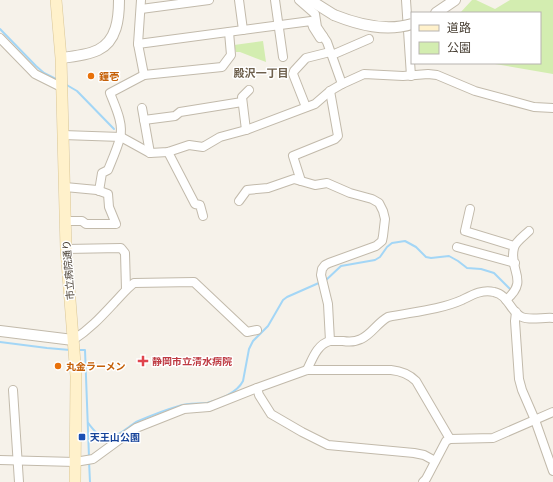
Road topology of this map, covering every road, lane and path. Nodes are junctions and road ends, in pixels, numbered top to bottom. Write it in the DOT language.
graph roads {
  1 [pos="56,0"];
  2 [pos="119,0"];
  3 [pos="209,0"];
  4 [pos="239,0"];
  5 [pos="275,0"];
  6 [pos="299,0"];
  7 [pos="310,0"];
  8 [pos="406,0"];
  9 [pos="455,0"];
  10 [pos="141,4"];
  11 [pos="439,11"];
  12 [pos="411,24"];
  13 [pos="278,25"];
  14 [pos="243,30"];
  15 [pos="230,32"];
  16 [pos="323,36"];
  17 [pos="0,38"];
  18 [pos="369,39"];
  19 [pos="138,44"];
  20 [pos="331,53"];
  21 [pos="283,57"];
  22 [pos="61,58"];
  23 [pos="144,75"];
  24 [pos="411,76"];
  25 [pos="342,84"];
  26 [pos="61,86"];
  27 [pos="249,90"];
  28 [pos="330,91"];
  29 [pos="242,102"];
  30 [pos="306,107"];
  31 [pos="142,108"];
  32 [pos="553,108"];
  33 [pos="144,120"];
  34 [pos="246,130"];
  35 [pos="63,135"];
  36 [pos="120,137"];
  37 [pos="168,152"];
  38 [pos="150,153"];
  39 [pos="300,181"];
  40 [pos="65,187"];
  41 [pos="99,191"];
  42 [pos="239,201"];
  43 [pos="470,210"];
  44 [pos="203,216"];
  45 [pos="65,221"];
  46 [pos="529,231"];
  47 [pos="514,246"];
  48 [pos="457,247"];
  49 [pos="66,248"];
  50 [pos="515,263"];
  51 [pos="126,289"];
  52 [pos="506,300"];
  53 [pos="516,312"];
  54 [pos="553,318"];
  55 [pos="257,330"];
  56 [pos="0,331"];
  57 [pos="73,340"];
  58 [pos="330,341"];
  59 [pos="307,370"];
  60 [pos="257,388"];
  61 [pos="13,390"];
  62 [pos="553,412"];
  63 [pos="535,420"];
  64 [pos="450,439"];
  65 [pos="0,460"];
  66 [pos="18,460"];
  67 [pos="435,461"];
  68 [pos="75,462"];
  69 [pos="553,471"];
  70 [pos="19,482"];
  71 [pos="75,482"];
  72 [pos="423,482"];
  1 -- 22 [label="main road, 市立病院通り"];
  2 -- 22 [label="street"];
  3 -- 10 [label="street"];
  4 -- 14 [label="street"];
  5 -- 13 [label="street"];
  6 -- 16 [label="street"];
  7 -- 12 [label="street, bridge"];
  8 -- 24 [label="street"];
  9 -- 11 [label="street"];
  10 -- 19 [label="street"];
  13 -- 14 [label="street"];
  13 -- 16 [label="street"];
  13 -- 21 [label="street"];
  14 -- 15 [label="street"];
  15 -- 19 [label="street"];
  15 -- 23 [label="street"];
  16 -- 20 [label="street"];
  17 -- 26 [label="street"];
  18 -- 20 [label="street"];
  19 -- 23 [label="street"];
  20 -- 25 [label="street"];
  20 -- 30 [label="street"];
  22 -- 26 [label="main road, 市立病院通り"];
  23 -- 36 [label="street"];
  24 -- 25 [label="street"];
  24 -- 32 [label="street"];
  25 -- 28 [label="street"];
  26 -- 35 [label="main road, 市立病院通り"];
  27 -- 29 [label="street"];
  28 -- 30 [label="street"];
  28 -- 39 [label="street"];
  29 -- 33 [label="street"];
  29 -- 34 [label="street"];
  30 -- 34 [label="street"];
  31 -- 33 [label="street"];
  33 -- 38 [label="street"];
  34 -- 37 [label="street"];
  35 -- 36 [label="street"];
  35 -- 40 [label="main road, 市立病院通り"];
  36 -- 38 [label="street"];
  36 -- 41 [label="street"];
  37 -- 38 [label="street"];
  37 -- 44 [label="street"];
  39 -- 42 [label="street"];
  39 -- 58 [label="street"];
  40 -- 41 [label="street"];
  40 -- 45 [label="main road, 市立病院通り"];
  41 -- 45 [label="street"];
  43 -- 47 [label="street"];
  45 -- 49 [label="main road, 市立病院通り"];
  46 -- 47 [label="street"];
  47 -- 50 [label="street"];
  48 -- 50 [label="street"];
  49 -- 51 [label="street"];
  49 -- 57 [label="main road, 市立病院通り"];
  50 -- 52 [label="street"];
  51 -- 55 [label="street"];
  51 -- 57 [label="street"];
  52 -- 53 [label="street"];
  52 -- 58 [label="street"];
  53 -- 54 [label="street"];
  53 -- 63 [label="street"];
  56 -- 57 [label="street"];
  57 -- 68 [label="main road, 市立病院通り"];
  58 -- 59 [label="street"];
  59 -- 60 [label="street"];
  59 -- 64 [label="street"];
  60 -- 67 [label="street"];
  60 -- 68 [label="street"];
  61 -- 66 [label="street"];
  62 -- 63 [label="street"];
  63 -- 64 [label="street"];
  63 -- 69 [label="street"];
  64 -- 67 [label="street"];
  65 -- 66 [label="street"];
  66 -- 68 [label="street"];
  66 -- 70 [label="street"];
  67 -- 72 [label="street"];
  68 -- 71 [label="main road, 市立病院通り"];
}
